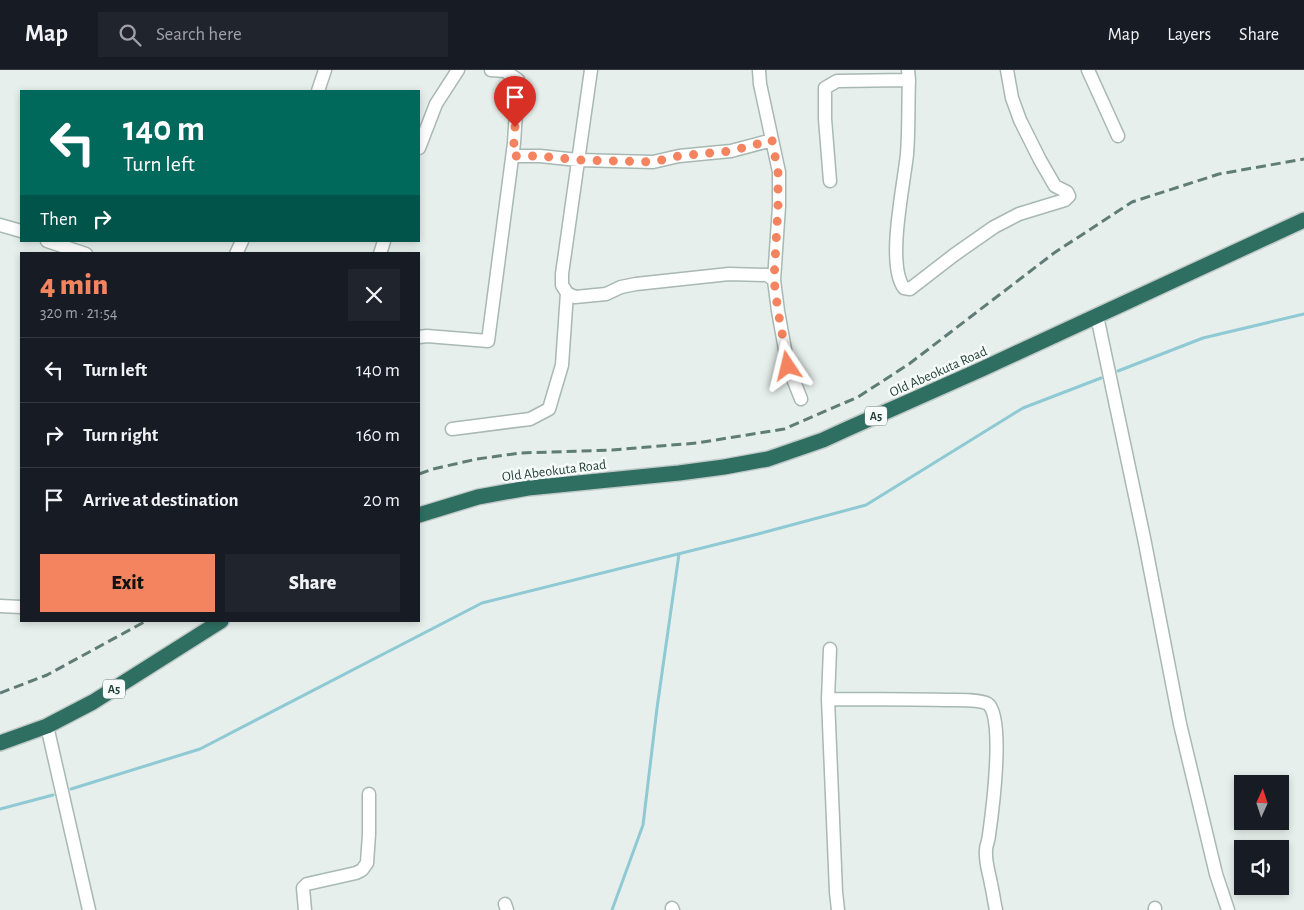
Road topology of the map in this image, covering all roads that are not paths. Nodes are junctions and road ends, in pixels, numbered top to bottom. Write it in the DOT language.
graph roads {
  1 [pos="325,70"];
  2 [pos="458,70"];
  3 [pos="491,70"];
  4 [pos="591,70"];
  5 [pos="759,70"];
  6 [pos="1007,70"];
  7 [pos="1088,70"];
  8 [pos="909,75"];
  9 [pos="318,90"];
  10 [pos="1118,136"];
  11 [pos="772,140"];
  12 [pos="420,145"];
  13 [pos="513,156"];
  14 [pos="578,160"];
  15 [pos="830,180"];
  16 [pos="1304,220"];
  17 [pos="0,225"];
  18 [pos="20,231"];
  19 [pos="50,242"];
  20 [pos="80,252"];
  21 [pos="771,278"];
  22 [pos="567,293"];
  23 [pos="1097,316"];
  24 [pos="420,337"];
  25 [pos="801,399"];
  26 [pos="452,428"];
  27 [pos="420,515"];
  28 [pos="0,606"];
  29 [pos="20,607"];
  30 [pos="219,622"];
  31 [pos="830,649"];
  32 [pos="828,699"];
  33 [pos="47,726"];
  34 [pos="0,743"];
  35 [pos="369,794"];
  36 [pos="89,910"];
  37 [pos="306,910"];
  38 [pos="838,910"];
  39 [pos="996,910"];
  40 [pos="1228,910"];
  1 -- 9 [label="street"];
  2 -- 12 [label="street"];
  3 -- 13 [label="street"];
  4 -- 14 [label="street"];
  5 -- 11 [label="street"];
  6 -- 8 [label="street"];
  7 -- 10 [label="street"];
  8 -- 15 [label="street"];
  11 -- 14 [label="street"];
  11 -- 21 [label="street"];
  13 -- 14 [label="street"];
  13 -- 24 [label="street"];
  14 -- 22 [label="street"];
  16 -- 23 [label="highway, Old Abeokuta Road / A5"];
  17 -- 18 [label="street"];
  19 -- 20 [label="street"];
  21 -- 22 [label="street"];
  21 -- 25 [label="street"];
  22 -- 26 [label="street"];
  23 -- 27 [label="highway, Old Abeokuta Road / A5"];
  23 -- 40 [label="street"];
  28 -- 29 [label="street"];
  30 -- 33 [label="highway, A5"];
  31 -- 32 [label="street"];
  32 -- 38 [label="street"];
  32 -- 39 [label="street"];
  33 -- 34 [label="highway, A5"];
  33 -- 36 [label="street"];
  35 -- 37 [label="street"];
}
